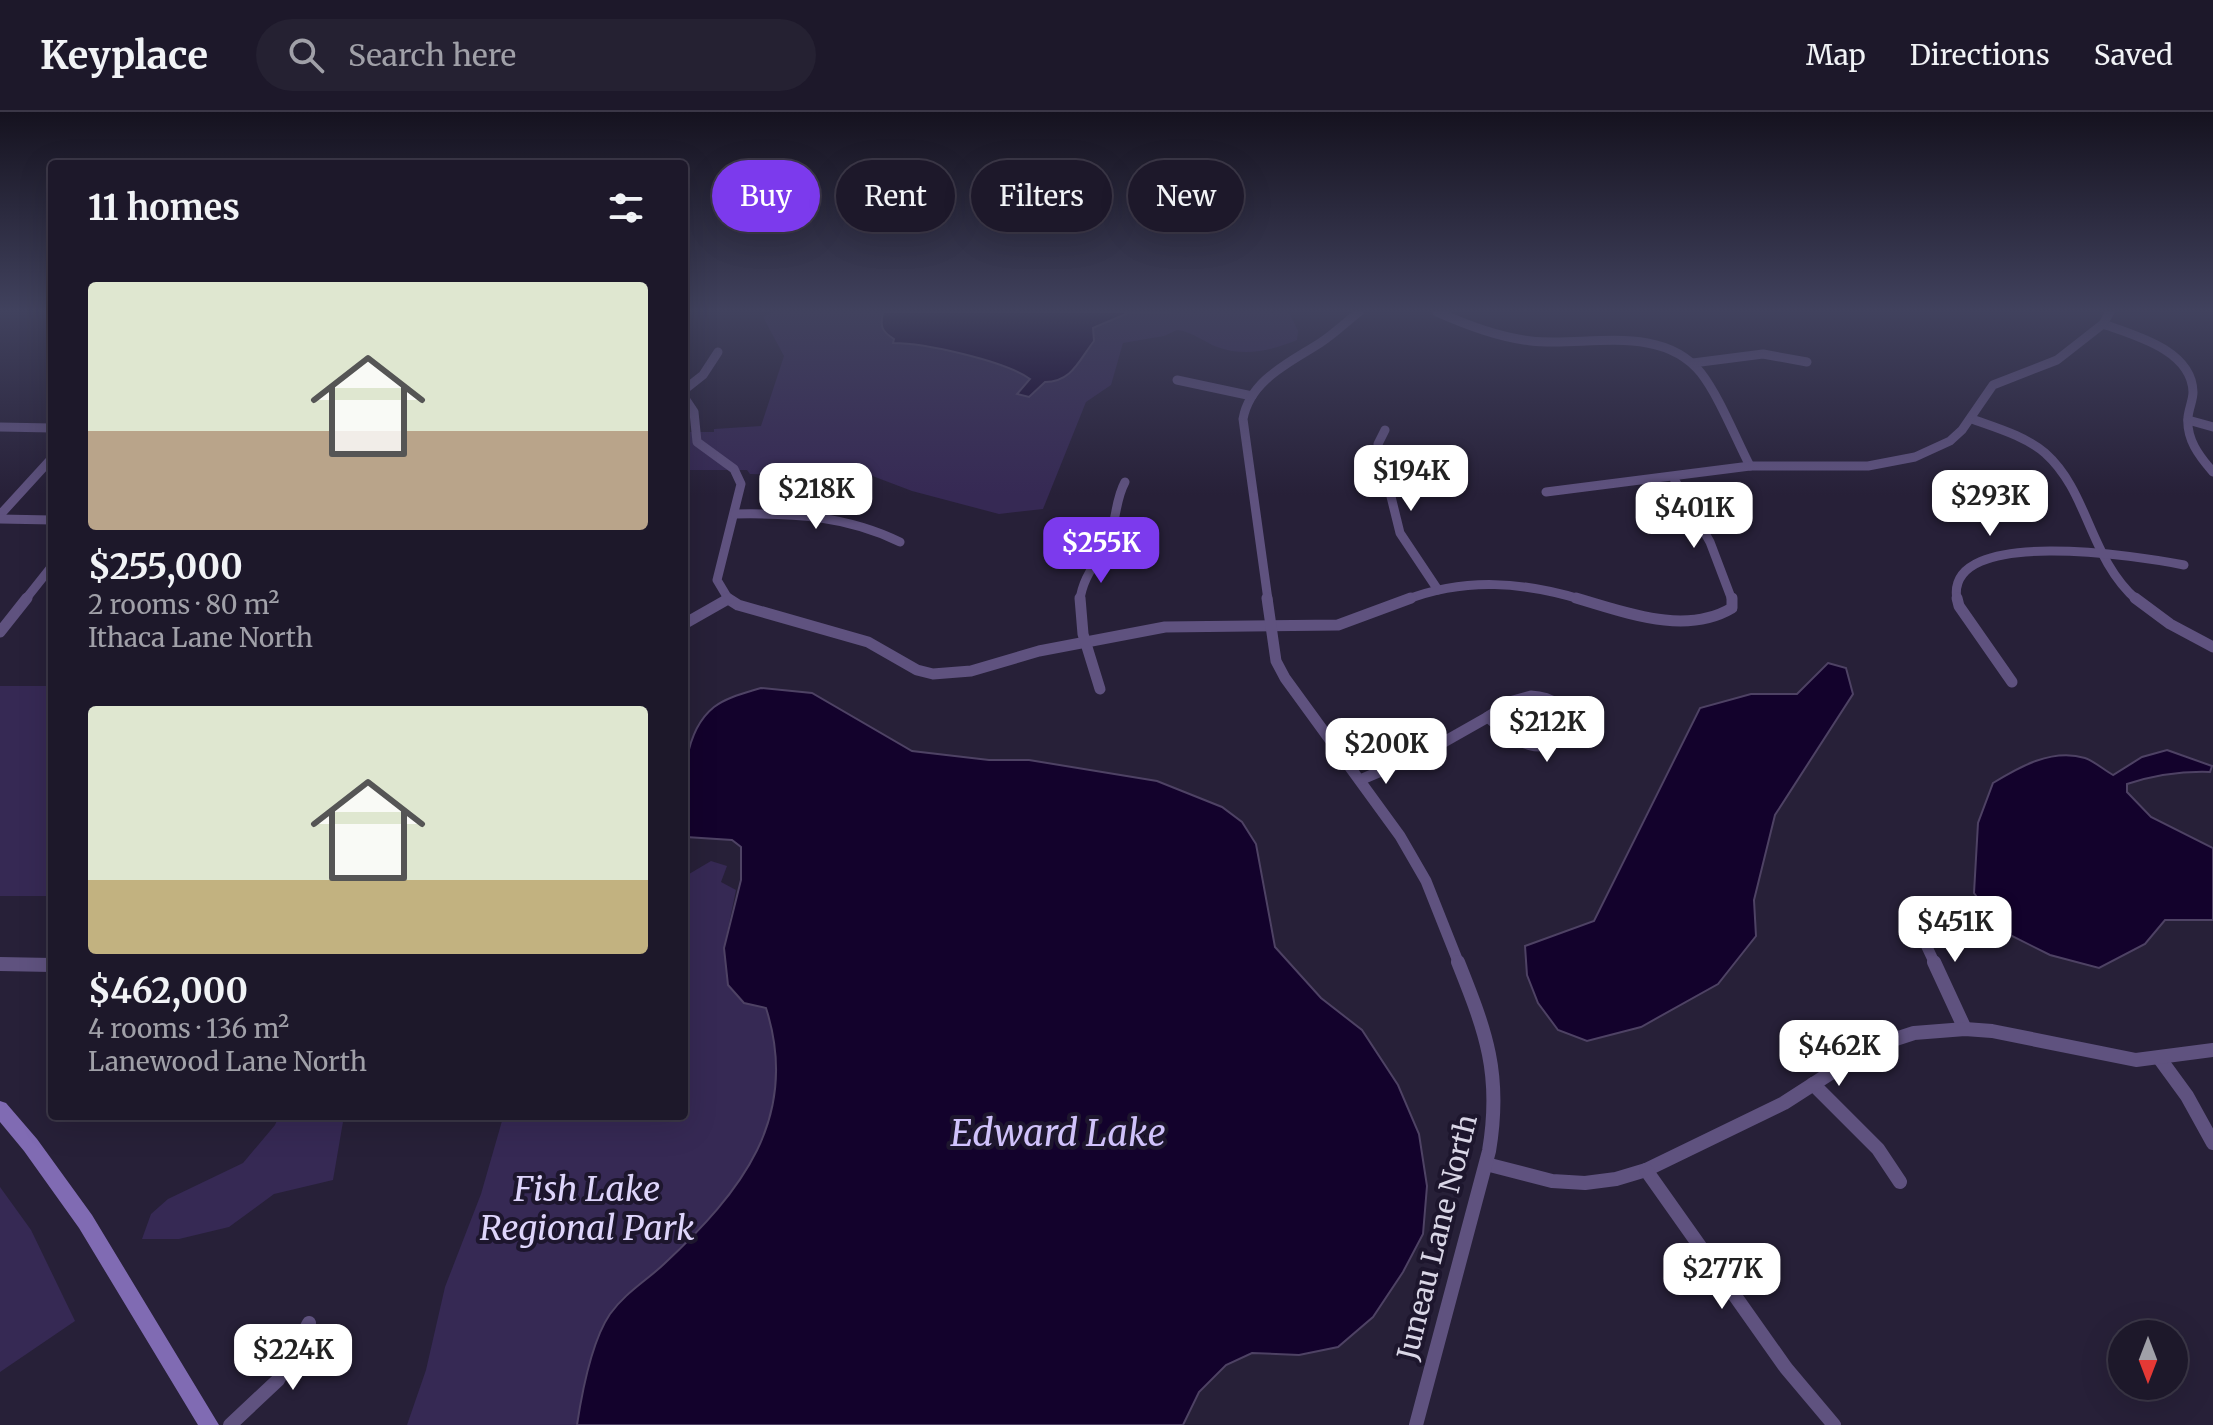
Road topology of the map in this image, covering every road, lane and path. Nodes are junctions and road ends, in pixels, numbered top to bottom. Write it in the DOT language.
graph roads {
  1 [pos="704,373"];
  2 [pos="1272,373"];
  3 [pos="1701,373"];
  4 [pos="2023,373"];
  5 [pos="2186,373"];
  6 [pos="1177,380"];
  7 [pos="688,387"];
  8 [pos="1252,396"];
  9 [pos="688,403"];
  10 [pos="1972,419"];
  11 [pos="2188,420"];
  12 [pos="0,427"];
  13 [pos="2213,427"];
  14 [pos="48,428"];
  15 [pos="1385,430"];
  16 [pos="48,463"];
  17 [pos="1750,466"];
  18 [pos="2213,472"];
  19 [pos="1673,477"];
  20 [pos="1125,482"];
  21 [pos="1546,492"];
  22 [pos="735,514"];
  23 [pos="0,517"];
  24 [pos="48,520"];
  25 [pos="900,542"];
  26 [pos="2100,554"];
  27 [pos="2184,565"];
  28 [pos="48,571"];
  29 [pos="1438,590"];
  30 [pos="728,599"];
  31 [pos="688,622"];
  32 [pos="1270,626"];
  33 [pos="0,632"];
  34 [pos="1085,642"];
  35 [pos="2213,647"];
  36 [pos="2012,682"];
  37 [pos="1100,689"];
  38 [pos="1488,717"];
  39 [pos="1360,780"];
  40 [pos="1912,915"];
  41 [pos="0,964"];
  42 [pos="48,965"];
  43 [pos="1965,1029"];
  44 [pos="2213,1050"];
  45 [pos="2160,1059"];
  46 [pos="1813,1084"];
  47 [pos="0,1109"];
  48 [pos="2213,1143"];
  49 [pos="1486,1164"];
  50 [pos="1646,1170"];
  51 [pos="1900,1182"];
  52 [pos="309,1323"];
  53 [pos="209,1425"];
  54 [pos="230,1425"];
  55 [pos="1416,1425"];
  56 [pos="1834,1425"];
  1 -- 7 [label="street"];
  2 -- 8 [label="street"];
  3 -- 17 [label="street"];
  4 -- 10 [label="street"];
  5 -- 11 [label="street"];
  6 -- 8 [label="street"];
  8 -- 32 [label="street, Juneau Lane North"];
  9 -- 22 [label="street"];
  10 -- 17 [label="street"];
  10 -- 26 [label="street"];
  11 -- 13 [label="street"];
  11 -- 18 [label="street"];
  12 -- 14 [label="street"];
  15 -- 29 [label="street"];
  16 -- 23 [label="street"];
  17 -- 19 [label="street"];
  19 -- 21 [label="street"];
  19 -- 29 [label="street"];
  20 -- 34 [label="street"];
  22 -- 25 [label="street"];
  22 -- 30 [label="street"];
  23 -- 24 [label="street"];
  26 -- 27 [label="street"];
  26 -- 35 [label="street"];
  26 -- 36 [label="street"];
  28 -- 33 [label="street"];
  29 -- 32 [label="street"];
  30 -- 31 [label="street"];
  30 -- 34 [label="street"];
  32 -- 34 [label="street"];
  32 -- 39 [label="street, Juneau Lane North"];
  34 -- 37 [label="street"];
  38 -- 38 [label="street"];
  38 -- 39 [label="street"];
  39 -- 49 [label="street, Juneau Lane North"];
  40 -- 43 [label="street"];
  41 -- 42 [label="street"];
  43 -- 45 [label="street"];
  43 -- 46 [label="street"];
  44 -- 45 [label="street"];
  45 -- 48 [label="street"];
  46 -- 50 [label="street"];
  46 -- 51 [label="street"];
  47 -- 53 [label="main road"];
  49 -- 50 [label="street"];
  49 -- 55 [label="street, Juneau Lane North"];
  50 -- 56 [label="street"];
  52 -- 54 [label="street"];
}
